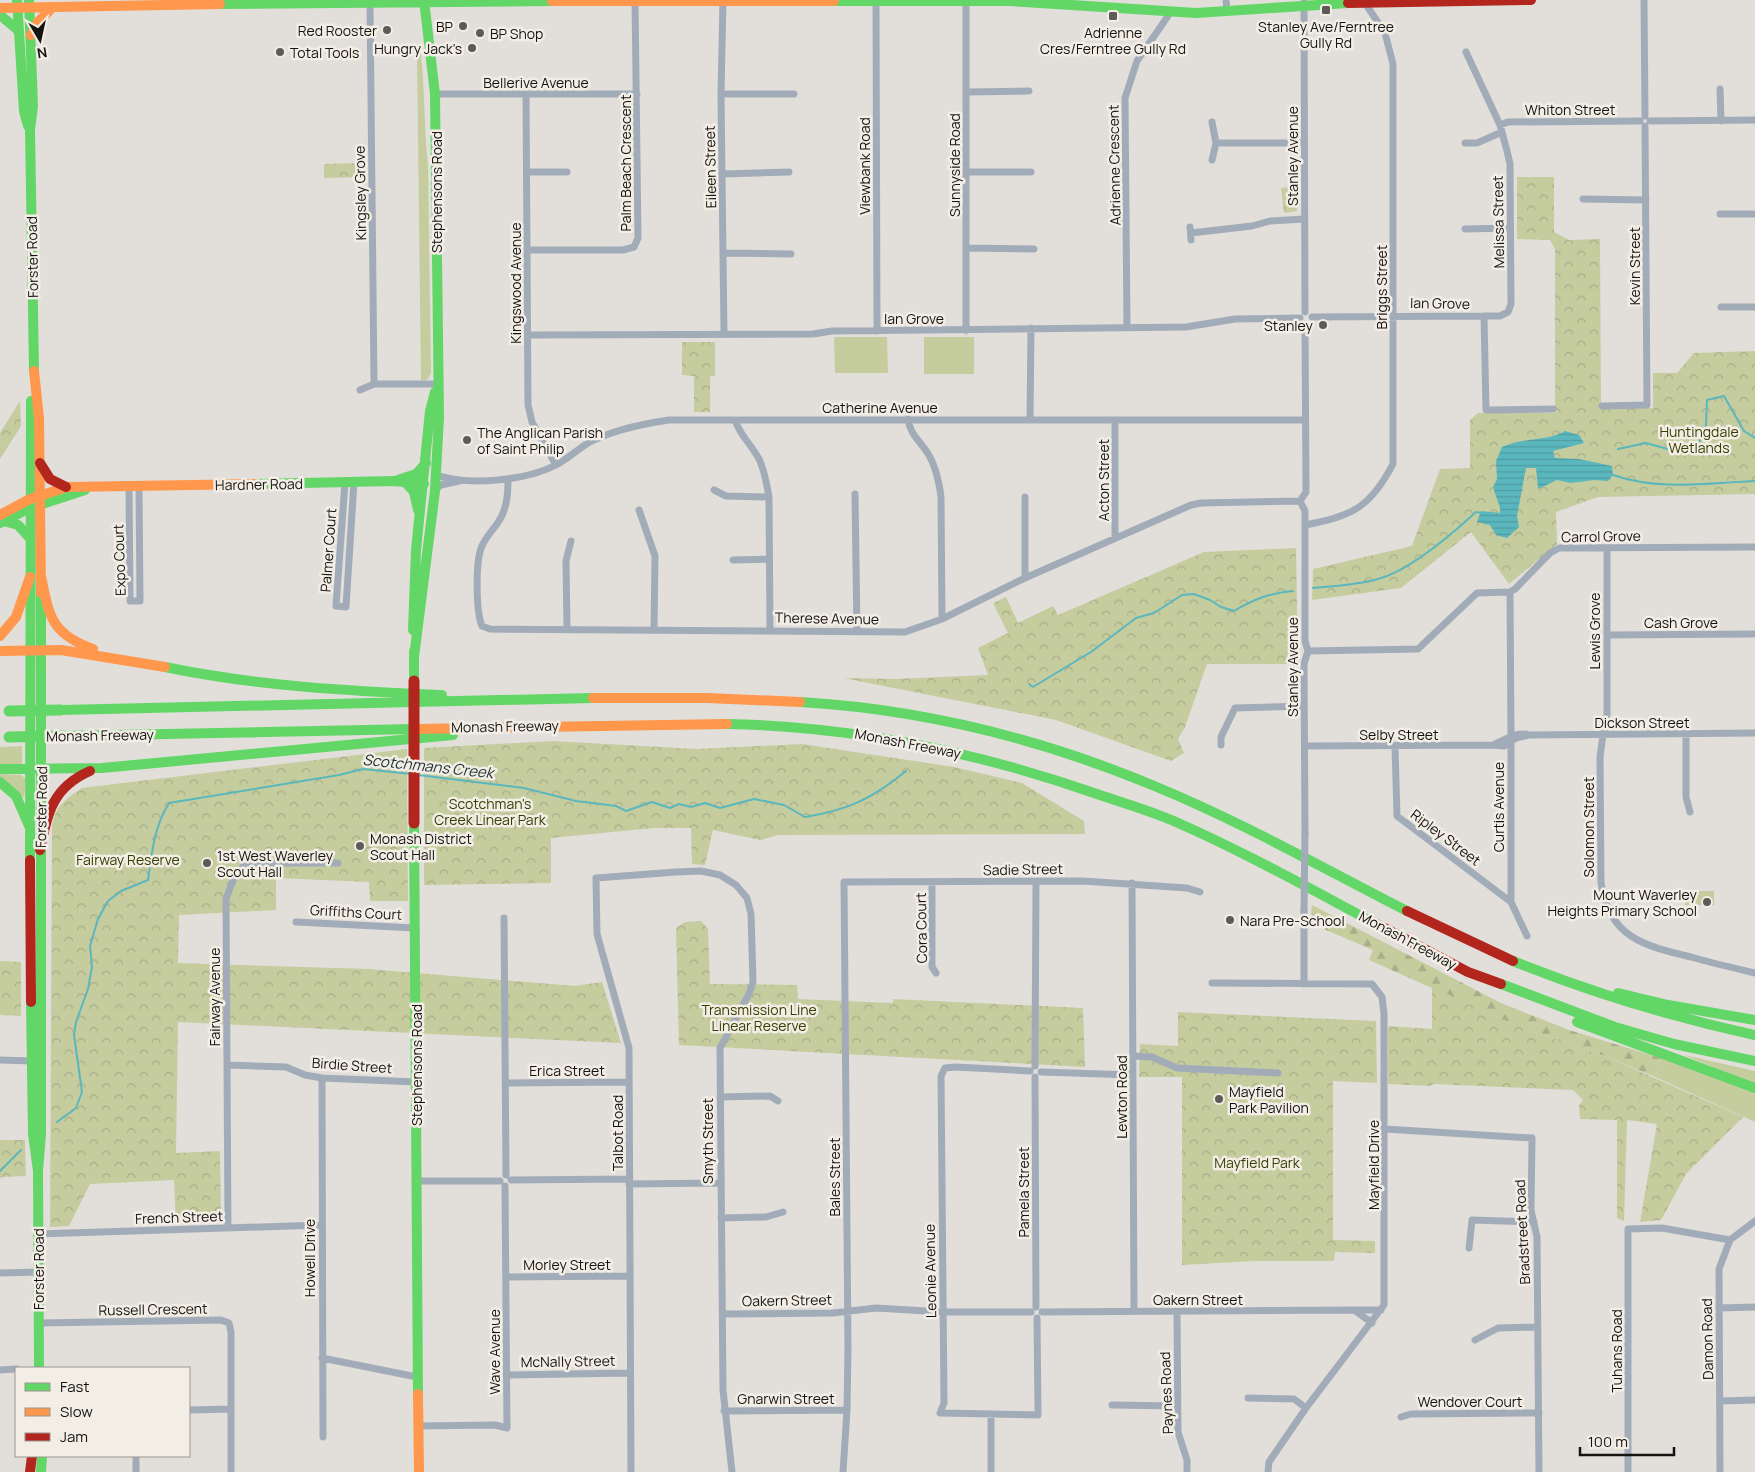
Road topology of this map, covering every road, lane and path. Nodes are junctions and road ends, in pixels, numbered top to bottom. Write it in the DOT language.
graph roads {
  1 [pos="424,0"];
  2 [pos="635,0"];
  3 [pos="723,0"];
  4 [pos="876,0"];
  5 [pos="966,0"];
  6 [pos="1531,0"];
  7 [pos="1644,0"];
  8 [pos="309,1"];
  9 [pos="138,2"];
  10 [pos="370,2"];
  11 [pos="1304,2"];
  12 [pos="1325,2"];
  13 [pos="1365,3"];
  14 [pos="23,4"];
  15 [pos="1227,6"];
  16 [pos="0,8"];
  17 [pos="52,8"];
  18 [pos="1170,13"];
  19 [pos="0,15"];
  20 [pos="19,31"];
  21 [pos="31,36"];
  22 [pos="1466,52"];
  23 [pos="1720,89"];
  24 [pos="1029,91"];
  25 [pos="967,92"];
  26 [pos="435,94"];
  27 [pos="526,94"];
  28 [pos="637,94"];
  29 [pos="721,94"];
  30 [pos="794,94"];
  31 [pos="1755,120"];
  32 [pos="1645,121"];
  33 [pos="1721,121"];
  34 [pos="1212,122"];
  35 [pos="1501,128"];
  36 [pos="30,130"];
  37 [pos="1216,143"];
  38 [pos="1465,143"];
  39 [pos="1304,144"];
  40 [pos="1212,160"];
  41 [pos="527,172"];
  42 [pos="567,172"];
  43 [pos="789,172"];
  44 [pos="966,172"];
  45 [pos="1031,172"];
  46 [pos="723,174"];
  47 [pos="1583,199"];
  48 [pos="1646,200"];
  49 [pos="1720,214"];
  50 [pos="1755,214"];
  51 [pos="1304,218"];
  52 [pos="1510,228"];
  53 [pos="1465,229"];
  54 [pos="1191,233"];
  55 [pos="967,248"];
  56 [pos="1034,248"];
  57 [pos="528,250"];
  58 [pos="724,253"];
  59 [pos="792,254"];
  60 [pos="1721,307"];
  61 [pos="1755,307"];
  62 [pos="1305,312"];
  63 [pos="1508,312"];
  64 [pos="1394,316"];
  65 [pos="1484,316"];
  66 [pos="1312,317"];
  67 [pos="1302,321"];
  68 [pos="1030,328"];
  69 [pos="1127,328"];
  70 [pos="877,331"];
  71 [pos="966,331"];
  72 [pos="724,334"];
  73 [pos="528,335"];
  74 [pos="34,384"];
  75 [pos="374,384"];
  76 [pos="438,384"];
  77 [pos="360,390"];
  78 [pos="1602,406"];
  79 [pos="1553,409"];
  80 [pos="908,419"];
  81 [pos="734,420"];
  82 [pos="1030,420"];
  83 [pos="1305,420"];
  84 [pos="1115,421"];
  85 [pos="39,462"];
  86 [pos="426,463"];
  87 [pos="556,465"];
  88 [pos="436,475"];
  89 [pos="508,479"];
  90 [pos="466,480"];
  91 [pos="394,481"];
  92 [pos="349,482"];
  93 [pos="407,484"];
  94 [pos="424,484"];
  95 [pos="134,486"];
  96 [pos="67,487"];
  97 [pos="93,488"];
  98 [pos="714,490"];
  99 [pos="435,491"];
  100 [pos="855,494"];
  101 [pos="769,497"];
  102 [pos="1025,497"];
  103 [pos="1300,501"];
  104 [pos="35,502"];
  105 [pos="639,510"];
  106 [pos="420,516"];
  107 [pos="1,520"];
  108 [pos="1305,525"];
  109 [pos="30,538"];
  110 [pos="1115,538"];
  111 [pos="571,541"];
  112 [pos="1755,547"];
  113 [pos="130,548"];
  114 [pos="139,548"];
  115 [pos="1607,548"];
  116 [pos="340,556"];
  117 [pos="350,557"];
  118 [pos="769,559"];
  119 [pos="733,560"];
  120 [pos="35,577"];
  121 [pos="1026,578"];
  122 [pos="1510,592"];
  123 [pos="942,619"];
  124 [pos="567,629"];
  125 [pos="654,629"];
  126 [pos="770,630"];
  127 [pos="857,632"];
  128 [pos="1607,634"];
  129 [pos="1755,634"];
  130 [pos="0,636"];
  131 [pos="29,648"];
  132 [pos="41,649"];
  133 [pos="0,650"];
  134 [pos="1308,651"];
  135 [pos="414,658"];
  136 [pos="128,660"];
  137 [pos="530,700"];
  138 [pos="1304,706"];
  139 [pos="4,711"];
  140 [pos="540,725"];
  141 [pos="1755,733"];
  142 [pos="1686,734"];
  143 [pos="1604,735"];
  144 [pos="4,737"];
  145 [pos="1511,740"];
  146 [pos="1221,745"];
  147 [pos="1305,746"];
  148 [pos="1395,747"];
  149 [pos="102,768"];
  150 [pos="0,769"];
  151 [pos="29,769"];
  152 [pos="41,769"];
  153 [pos="0,782"];
  154 [pos="1690,812"];
  155 [pos="30,828"];
  156 [pos="40,850"];
  157 [pos="338,863"];
  158 [pos="676,872"];
  159 [pos="844,882"];
  160 [pos="932,882"];
  161 [pos="1036,882"];
  162 [pos="1132,883"];
  163 [pos="1200,892"];
  164 [pos="1511,902"];
  165 [pos="504,918"];
  166 [pos="296,922"];
  167 [pos="415,928"];
  168 [pos="1527,936"];
  169 [pos="1468,972"];
  170 [pos="1755,973"];
  171 [pos="936,974"];
  172 [pos="1565,982"];
  173 [pos="1212,983"];
  174 [pos="1304,984"];
  175 [pos="1755,1020"];
  176 [pos="1755,1035"];
  177 [pos="1133,1056"];
  178 [pos="0,1060"];
  179 [pos="36,1061"];
  180 [pos="1755,1061"];
  181 [pos="227,1065"];
  182 [pos="1035,1071"];
  183 [pos="1278,1073"];
  184 [pos="1133,1075"];
  185 [pos="322,1078"];
  186 [pos="416,1082"];
  187 [pos="629,1082"];
  188 [pos="506,1083"];
  189 [pos="1755,1088"];
  190 [pos="720,1097"];
  191 [pos="778,1101"];
  192 [pos="1385,1130"];
  193 [pos="505,1180"];
  194 [pos="416,1181"];
  195 [pos="629,1182"];
  196 [pos="720,1184"];
  197 [pos="783,1212"];
  198 [pos="722,1218"];
  199 [pos="1755,1221"];
  200 [pos="1534,1222"];
  201 [pos="321,1225"];
  202 [pos="228,1228"];
  203 [pos="38,1234"];
  204 [pos="1730,1240"];
  205 [pos="1469,1248"];
  206 [pos="39,1272"];
  207 [pos="0,1273"];
  208 [pos="629,1276"];
  209 [pos="506,1277"];
  210 [pos="1755,1307"];
  211 [pos="1719,1308"];
  212 [pos="1034,1309"];
  213 [pos="1354,1310"];
  214 [pos="1382,1310"];
  215 [pos="848,1311"];
  216 [pos="1134,1311"];
  217 [pos="943,1312"];
  218 [pos="1042,1312"];
  219 [pos="1177,1312"];
  220 [pos="723,1314"];
  221 [pos="1037,1318"];
  222 [pos="39,1323"];
  223 [pos="1372,1323"];
  224 [pos="1537,1328"];
  225 [pos="1475,1340"];
  226 [pos="322,1358"];
  227 [pos="39,1367"];
  228 [pos="0,1370"];
  229 [pos="15,1370"];
  230 [pos="630,1373"];
  231 [pos="506,1375"];
  232 [pos="417,1378"];
  233 [pos="1248,1398"];
  234 [pos="1755,1400"];
  235 [pos="1720,1401"];
  236 [pos="1112,1406"];
  237 [pos="1177,1406"];
  238 [pos="1306,1408"];
  239 [pos="231,1409"];
  240 [pos="190,1410"];
  241 [pos="847,1410"];
  242 [pos="724,1411"];
  243 [pos="1539,1413"];
  244 [pos="991,1415"];
  245 [pos="1401,1417"];
  246 [pos="418,1426"];
  247 [pos="323,1437"];
  248 [pos="32,1457"];
  249 [pos="42,1457"];
  250 [pos="136,1457"];
  251 [pos="231,1471"];
  252 [pos="30,1472"];
  253 [pos="41,1472"];
  254 [pos="136,1472"];
  255 [pos="419,1472"];
  256 [pos="631,1472"];
  257 [pos="732,1472"];
  258 [pos="843,1472"];
  259 [pos="991,1472"];
  260 [pos="1187,1472"];
  261 [pos="1268,1472"];
  262 [pos="1539,1472"];
  263 [pos="1628,1472"];
  264 [pos="1720,1472"];
  1 -- 2 [label="main road"];
  1 -- 10 [label="main road"];
  1 -- 26 [label="main road, Stephensons Road"];
  2 -- 3 [label="main road"];
  2 -- 28 [label="street, Palm Beach Crescent"];
  3 -- 4 [label="main road"];
  3 -- 29 [label="street, Eileen Street"];
  4 -- 5 [label="main road"];
  4 -- 70 [label="street, Viewbank Road"];
  5 -- 18 [label="main road"];
  5 -- 25 [label="street, Sunnyside Road"];
  6 -- 13 [label="main road"];
  7 -- 32 [label="street, Kevin Street"];
  8 -- 9 [label="main road"];
  8 -- 10 [label="main road"];
  9 -- 17 [label="main road"];
  10 -- 75 [label="street, Kingsley Grove"];
  11 -- 12 [label="main road"];
  11 -- 15 [label="main road"];
  11 -- 39 [label="street, Stanley Avenue"];
  12 -- 13 [label="main road"];
  13 -- 64 [label="street, Briggs Street"];
  14 -- 16 [label="main road"];
  14 -- 17 [label="main road"];
  14 -- 20 [label="main road, Forster Road"];
  14 -- 21 [label="main road, Forster Road"];
  15 -- 18 [label="main road"];
  17 -- 21 [label="main road"];
  18 -- 69 [label="street, Adrienne Crescent"];
  19 -- 20 [label="main road"];
  20 -- 36 [label="main road, Forster Road"];
  21 -- 36 [label="main road, Forster Road"];
  22 -- 35 [label="street, Melissa Street"];
  23 -- 33 [label="street"];
  24 -- 25 [label="street"];
  25 -- 44 [label="street, Sunnyside Road"];
  26 -- 27 [label="street, Bellerive Avenue"];
  26 -- 76 [label="main road, Stephensons Road"];
  27 -- 28 [label="street, Bellerive Avenue"];
  27 -- 41 [label="street, Kingswood Avenue"];
  28 -- 57 [label="street, Palm Beach Crescent"];
  29 -- 30 [label="street"];
  29 -- 46 [label="street, Eileen Street"];
  31 -- 33 [label="street, Whiton Street"];
  32 -- 33 [label="street, Whiton Street"];
  32 -- 35 [label="street, Whiton Street"];
  32 -- 48 [label="street, Kevin Street"];
  34 -- 37 [label="street"];
  35 -- 38 [label="street, Whiton Street"];
  35 -- 52 [label="street, Melissa Street"];
  36 -- 74 [label="main road, Forster Road"];
  37 -- 39 [label="street"];
  37 -- 40 [label="street"];
  39 -- 51 [label="street, Stanley Avenue"];
  41 -- 42 [label="street"];
  41 -- 57 [label="street, Kingswood Avenue"];
  43 -- 46 [label="street"];
  44 -- 45 [label="street"];
  44 -- 55 [label="street, Sunnyside Road"];
  46 -- 58 [label="street, Eileen Street"];
  47 -- 48 [label="street"];
  48 -- 78 [label="street, Kevin Street"];
  49 -- 50 [label="street"];
  51 -- 54 [label="street"];
  51 -- 62 [label="street, Stanley Avenue"];
  52 -- 53 [label="street"];
  52 -- 63 [label="street, Melissa Street"];
  55 -- 56 [label="street"];
  55 -- 71 [label="street, Sunnyside Road"];
  57 -- 73 [label="street, Kingswood Avenue"];
  58 -- 59 [label="street"];
  58 -- 72 [label="street, Eileen Street"];
  60 -- 61 [label="street"];
  62 -- 66 [label="street"];
  62 -- 67 [label="street"];
  63 -- 65 [label="street, Ian Grove"];
  64 -- 65 [label="street, Ian Grove"];
  64 -- 66 [label="street, Ian Grove"];
  64 -- 108 [label="street, Briggs Street"];
  65 -- 79 [label="street"];
  66 -- 67 [label="street"];
  67 -- 69 [label="street, Ian Grove"];
  67 -- 83 [label="street, Stanley Avenue"];
  68 -- 69 [label="street, Ian Grove"];
  68 -- 71 [label="street, Ian Grove"];
  68 -- 82 [label="street"];
  70 -- 71 [label="street, Ian Grove"];
  70 -- 72 [label="street, Ian Grove"];
  72 -- 73 [label="street, Ian Grove"];
  73 -- 87 [label="street, Kingswood Avenue"];
  74 -- 85 [label="main road, Forster Road"];
  74 -- 104 [label="main road, Forster Road"];
  75 -- 76 [label="street"];
  75 -- 77 [label="street"];
  76 -- 86 [label="main road, Stephensons Road"];
  76 -- 88 [label="main road, Stephensons Road"];
  80 -- 81 [label="street, Catherine Avenue"];
  80 -- 82 [label="street, Catherine Avenue"];
  80 -- 123 [label="street"];
  81 -- 87 [label="street, Catherine Avenue"];
  81 -- 101 [label="street"];
  82 -- 84 [label="street, Catherine Avenue"];
  83 -- 84 [label="street, Catherine Avenue"];
  83 -- 103 [label="street, Stanley Avenue"];
  84 -- 110 [label="street, Acton Street"];
  85 -- 96 [label="main road"];
  85 -- 104 [label="main road, Forster Road"];
  86 -- 91 [label="main road"];
  86 -- 94 [label="main road, Stephensons Road"];
  87 -- 89 [label="street, Catherine Avenue"];
  88 -- 90 [label="street, Catherine Avenue"];
  88 -- 94 [label="main road"];
  88 -- 99 [label="main road, Stephensons Road"];
  89 -- 90 [label="street, Catherine Avenue"];
  89 -- 124 [label="street, Therese Avenue"];
  90 -- 99 [label="street, Catherine Avenue"];
  91 -- 92 [label="main road, Hardner Road"];
  91 -- 93 [label="main road, Hardner Road"];
  92 -- 95 [label="main road, Hardner Road"];
  92 -- 116 [label="street, Palmer Court"];
  92 -- 117 [label="street, Palmer Court"];
  93 -- 94 [label="main road, Hardner Road"];
  93 -- 106 [label="main road"];
  94 -- 106 [label="main road, Stephensons Road"];
  95 -- 97 [label="main road, Hardner Road"];
  95 -- 113 [label="street, Expo Court"];
  95 -- 114 [label="street, Expo Court"];
  96 -- 97 [label="main road, Hardner Road"];
  96 -- 104 [label="main road, Hardner Road"];
  97 -- 104 [label="main road, Hardner Road"];
  98 -- 101 [label="street"];
  99 -- 135 [label="main road, Stephensons Road"];
  100 -- 127 [label="street"];
  101 -- 118 [label="street"];
  102 -- 121 [label="street"];
  103 -- 108 [label="street, Stanley Avenue"];
  103 -- 110 [label="street, Therese Avenue"];
  104 -- 107 [label="main road"];
  104 -- 109 [label="main road, Forster Road"];
  104 -- 120 [label="main road, Forster Road"];
  105 -- 125 [label="street"];
  106 -- 135 [label="main road, Stephensons Road"];
  107 -- 109 [label="main road"];
  108 -- 134 [label="street, Stanley Avenue"];
  109 -- 120 [label="main road, Forster Road"];
  110 -- 121 [label="street, Therese Avenue"];
  111 -- 124 [label="street"];
  112 -- 115 [label="street, Carrol Grove"];
  113 -- 114 [label="street"];
  113 -- 114 [label="street, Expo Court"];
  115 -- 122 [label="street, Carrol Grove"];
  115 -- 128 [label="street, Lewis Grove"];
  116 -- 117 [label="street"];
  116 -- 117 [label="street, Palmer Court"];
  118 -- 119 [label="street"];
  118 -- 126 [label="street"];
  120 -- 130 [label="main road"];
  120 -- 131 [label="main road, Forster Road"];
  120 -- 132 [label="main road, Forster Road"];
  120 -- 136 [label="main road"];
  121 -- 123 [label="street, Therese Avenue"];
  122 -- 134 [label="street"];
  122 -- 145 [label="street, Curtis Avenue"];
  123 -- 127 [label="street, Therese Avenue"];
  124 -- 125 [label="street, Therese Avenue"];
  125 -- 126 [label="street, Therese Avenue"];
  126 -- 127 [label="street, Therese Avenue"];
  128 -- 129 [label="street, Cash Grove"];
  128 -- 143 [label="street, Lewis Grove"];
  131 -- 132 [label="main road"];
  131 -- 133 [label="main road"];
  131 -- 151 [label="main road, Forster Road"];
  132 -- 136 [label="main road"];
  132 -- 152 [label="main road, Forster Road"];
  134 -- 138 [label="street, Stanley Avenue"];
  135 -- 167 [label="main road, Stephensons Road, bridge"];
  136 -- 137 [label="main road"];
  137 -- 139 [label="main road, Monash Freeway, bridge"];
  137 -- 172 [label="main road, Monash Freeway"];
  138 -- 146 [label="street"];
  138 -- 147 [label="street, Stanley Avenue"];
  140 -- 144 [label="main road, Monash Freeway, bridge"];
  140 -- 149 [label="main road"];
  140 -- 169 [label="main road, Monash Freeway"];
  141 -- 142 [label="street, Dickson Street"];
  142 -- 143 [label="street, Dickson Street"];
  142 -- 154 [label="street"];
  143 -- 145 [label="street, Dickson Street"];
  143 -- 170 [label="street, Solomon Street"];
  145 -- 148 [label="street, Selby Street"];
  145 -- 164 [label="street, Curtis Avenue"];
  147 -- 148 [label="street, Selby Street"];
  147 -- 174 [label="street, Stanley Avenue, bridge"];
  148 -- 164 [label="street, Ripley Street"];
  149 -- 152 [label="main road"];
  149 -- 156 [label="main road"];
  150 -- 151 [label="main road"];
  151 -- 152 [label="main road"];
  151 -- 155 [label="main road, Forster Road"];
  152 -- 156 [label="main road, Forster Road"];
  153 -- 155 [label="main road"];
  155 -- 179 [label="main road, Forster Road"];
  156 -- 179 [label="main road, Forster Road"];
  157 -- 181 [label="street, Fairway Avenue"];
  158 -- 187 [label="street, Talbot Road"];
  158 -- 190 [label="street, Smyth Street"];
  159 -- 160 [label="street, Sadie Street"];
  159 -- 215 [label="street, Bales Street"];
  160 -- 161 [label="street, Sadie Street"];
  160 -- 171 [label="street, Cora Court"];
  161 -- 162 [label="street, Sadie Street"];
  161 -- 182 [label="street, Pamela Street"];
  162 -- 163 [label="street, Sadie Street"];
  162 -- 177 [label="street, Lewton Road"];
  164 -- 168 [label="street"];
  165 -- 188 [label="street, Wave Avenue"];
  166 -- 167 [label="street, Griffiths Court"];
  167 -- 186 [label="main road, Stephensons Road"];
  169 -- 180 [label="main road, Monash Freeway"];
  169 -- 189 [label="main road"];
  172 -- 175 [label="main road"];
  172 -- 176 [label="main road, Monash Freeway"];
  173 -- 174 [label="street, Mayfield Drive"];
  174 -- 192 [label="street, Mayfield Drive"];
  177 -- 183 [label="street"];
  177 -- 184 [label="street, Lewton Road"];
  178 -- 179 [label="street"];
  179 -- 203 [label="main road, Forster Road"];
  181 -- 185 [label="street, Birdie Street"];
  181 -- 202 [label="street, Fairway Avenue"];
  182 -- 184 [label="street"];
  182 -- 212 [label="street, Pamela Street"];
  182 -- 217 [label="street, Leonie Avenue"];
  184 -- 216 [label="street, Lewton Road"];
  185 -- 186 [label="street, Birdie Street"];
  185 -- 201 [label="street, Howell Drive"];
  186 -- 194 [label="main road, Stephensons Road"];
  187 -- 188 [label="street, Erica Street"];
  187 -- 195 [label="street, Talbot Road"];
  188 -- 193 [label="street, Wave Avenue"];
  190 -- 191 [label="street"];
  190 -- 196 [label="street, Smyth Street"];
  192 -- 200 [label="street, Bradstreet Road"];
  192 -- 214 [label="street, Mayfield Drive"];
  193 -- 194 [label="street"];
  193 -- 195 [label="street"];
  193 -- 209 [label="street, Wave Avenue"];
  194 -- 232 [label="main road, Stephensons Road"];
  195 -- 196 [label="street"];
  195 -- 208 [label="street, Talbot Road"];
  196 -- 198 [label="street, Smyth Street"];
  197 -- 198 [label="street"];
  198 -- 220 [label="street, Smyth Street"];
  199 -- 204 [label="street, Damon Road"];
  200 -- 205 [label="street"];
  200 -- 224 [label="street, Bradstreet Road"];
  201 -- 202 [label="street, French Street"];
  201 -- 226 [label="street, Howell Drive"];
  202 -- 203 [label="street, French Street"];
  203 -- 206 [label="main road, Forster Road"];
  204 -- 211 [label="street, Damon Road"];
  204 -- 263 [label="street, Tuhans Road"];
  206 -- 207 [label="street"];
  206 -- 222 [label="main road, Forster Road"];
  208 -- 209 [label="street, Morley Street"];
  208 -- 230 [label="street, Talbot Road"];
  209 -- 231 [label="street, Wave Avenue"];
  210 -- 211 [label="street"];
  211 -- 235 [label="street, Damon Road"];
  212 -- 217 [label="street, Oakern Street"];
  212 -- 218 [label="street"];
  212 -- 221 [label="street"];
  213 -- 214 [label="street, Oakern Street"];
  213 -- 219 [label="street, Oakern Street"];
  213 -- 223 [label="street"];
  214 -- 223 [label="street, Mayfield Drive"];
  215 -- 217 [label="street, Oakern Street"];
  215 -- 220 [label="street, Oakern Street"];
  215 -- 241 [label="street, Bales Street"];
  216 -- 218 [label="street, Oakern Street"];
  216 -- 219 [label="street, Oakern Street"];
  217 -- 244 [label="street, Leonie Avenue"];
  218 -- 221 [label="street"];
  219 -- 237 [label="street, Paynes Road"];
  220 -- 242 [label="street, Smyth Street"];
  221 -- 244 [label="street"];
  222 -- 227 [label="main road, Forster Road"];
  222 -- 239 [label="street, Russell Crescent"];
  223 -- 238 [label="street, Mayfield Drive"];
  224 -- 225 [label="street"];
  224 -- 243 [label="street, Bradstreet Road"];
  226 -- 232 [label="street"];
  226 -- 247 [label="street, Howell Drive"];
  228 -- 229 [label="street"];
  230 -- 231 [label="street, McNally Street"];
  230 -- 256 [label="street, Talbot Road"];
  231 -- 246 [label="street, Wave Avenue"];
  232 -- 246 [label="main road, Stephensons Road"];
  233 -- 238 [label="street"];
  234 -- 235 [label="street"];
  235 -- 264 [label="street, Damon Road"];
  236 -- 237 [label="street"];
  237 -- 260 [label="street, Paynes Road"];
  238 -- 261 [label="street, Mayfield Drive"];
  239 -- 240 [label="street"];
  239 -- 251 [label="street"];
  241 -- 242 [label="street, Gnarwin Street"];
  241 -- 258 [label="street, Bales Street"];
  242 -- 257 [label="street, Smyth Street"];
  243 -- 245 [label="street, Wendover Court"];
  243 -- 262 [label="street, Bradstreet Road"];
  244 -- 259 [label="street"];
  246 -- 255 [label="main road, Stephensons Road"];
  248 -- 252 [label="main road"];
  249 -- 253 [label="main road"];
  250 -- 254 [label="street"];
}
